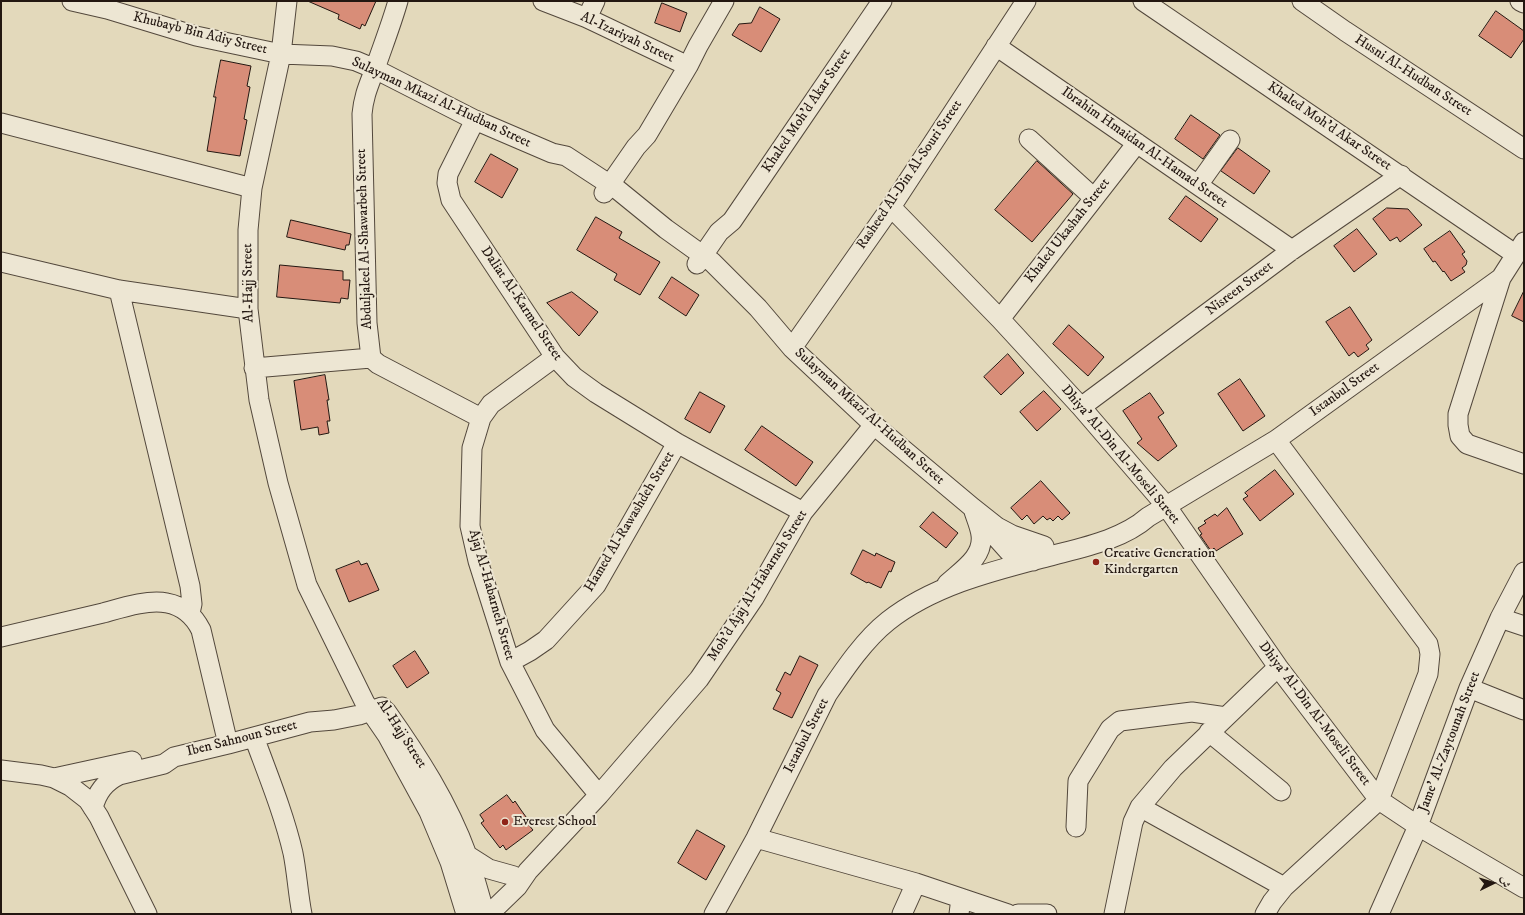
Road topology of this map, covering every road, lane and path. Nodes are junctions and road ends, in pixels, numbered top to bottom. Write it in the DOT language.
graph roads {
  1 [pos="72,1"];
  2 [pos="287,1"];
  3 [pos="398,1"];
  4 [pos="543,1"];
  5 [pos="595,1"];
  6 [pos="724,1"];
  7 [pos="882,1"];
  8 [pos="1026,1"];
  9 [pos="1143,1"];
  10 [pos="1302,1"];
  11 [pos="1520,1"];
  12 [pos="1524,4"];
  13 [pos="108,5"];
  14 [pos="587,18"];
  15 [pos="996,46"];
  16 [pos="281,54"];
  17 [pos="688,66"];
  18 [pos="375,69"];
  19 [pos="475,120"];
  20 [pos="1,123"];
  21 [pos="1029,139"];
  22 [pos="1230,140"];
  23 [pos="1137,143"];
  24 [pos="1524,149"];
  25 [pos="1401,175"];
  26 [pos="1198,185"];
  27 [pos="252,188"];
  28 [pos="611,192"];
  29 [pos="1094,198"];
  30 [pos="891,207"];
  31 [pos="1520,248"];
  32 [pos="1292,250"];
  33 [pos="1,262"];
  34 [pos="704,263"];
  35 [pos="1501,278"];
  36 [pos="119,290"];
  37 [pos="248,309"];
  38 [pos="1000,319"];
  39 [pos="792,348"];
  40 [pos="555,357"];
  41 [pos="371,358"];
  42 [pos="254,368"];
  43 [pos="1082,407"];
  44 [pos="481,418"];
  45 [pos="874,425"];
  46 [pos="1276,440"];
  47 [pos="677,443"];
  48 [pos="1524,464"];
  49 [pos="1166,507"];
  50 [pos="972,508"];
  51 [pos="803,512"];
  52 [pos="1038,553"];
  53 [pos="1012,555"];
  54 [pos="301,562"];
  55 [pos="1524,572"];
  56 [pos="939,591"];
  57 [pos="190,613"];
  58 [pos="1500,618"];
  59 [pos="1524,626"];
  60 [pos="1,637"];
  61 [pos="510,662"];
  62 [pos="1278,667"];
  63 [pos="355,683"];
  64 [pos="1469,688"];
  65 [pos="374,705"];
  66 [pos="1524,710"];
  67 [pos="344,714"];
  68 [pos="1226,717"];
  69 [pos="1209,732"];
  70 [pos="254,737"];
  71 [pos="228,744"];
  72 [pos="396,750"];
  73 [pos="174,757"];
  74 [pos="1,770"];
  75 [pos="54,778"];
  76 [pos="1281,791"];
  77 [pos="599,795"];
  78 [pos="1379,800"];
  79 [pos="1140,807"];
  80 [pos="93,808"];
  81 [pos="1418,826"];
  82 [pos="1076,827"];
  83 [pos="756,838"];
  84 [pos="467,855"];
  85 [pos="521,873"];
  86 [pos="916,883"];
  87 [pos="1284,887"];
  88 [pos="1524,888"];
  89 [pos="960,906"];
  90 [pos="485,910"];
  91 [pos="146,914"];
  92 [pos="302,914"];
  93 [pos="465,914"];
  94 [pos="714,914"];
  95 [pos="902,914"];
  96 [pos="1008,914"];
  97 [pos="1018,914"];
  98 [pos="1047,914"];
  99 [pos="1114,914"];
  100 [pos="1265,914"];
  101 [pos="1379,914"];
  1 -- 13 [label="street, Khubayb Bin Adiy Street"];
  2 -- 16 [label="street, Al-Hajj Street"];
  3 -- 18 [label="street, Abduljaleel Al-Shawarbeh Street"];
  4 -- 14 [label="street, Al-Izariyah Street"];
  5 -- 14 [label="street"];
  6 -- 17 [label="street"];
  7 -- 34 [label="street, Khaled Moh’d Akar Street"];
  8 -- 15 [label="street, Rasheed Al-Din Al-Souri Street"];
  9 -- 25 [label="street, Khaled Moh’d Akar Street"];
  10 -- 24 [label="street, Husni Al-Hudban Street"];
  11 -- 12 [label="street"];
  13 -- 16 [label="street, Khubayb Bin Adiy Street"];
  14 -- 17 [label="street, Al-Izariyah Street"];
  15 -- 23 [label="street, Ibrahim Hmaidan Al-Hamad Street"];
  15 -- 30 [label="street, Rasheed Al-Din Al-Souri Street"];
  16 -- 18 [label="street, Sulayman Mkazi Al-Hudban Street"];
  16 -- 27 [label="street, Al-Hajj Street"];
  17 -- 28 [label="street"];
  18 -- 19 [label="street, Sulayman Mkazi Al-Hudban Street"];
  18 -- 41 [label="street, Abduljaleel Al-Shawarbeh Street"];
  19 -- 28 [label="street, Sulayman Mkazi Al-Hudban Street"];
  19 -- 40 [label="street, Daliat Al-Karmel Street"];
  20 -- 27 [label="street"];
  21 -- 29 [label="street"];
  22 -- 26 [label="street"];
  23 -- 26 [label="street, Ibrahim Hmaidan Al-Hamad Street"];
  23 -- 29 [label="street, Khaled Ukashah Street"];
  25 -- 31 [label="street, Khaled Moh’d Akar Street"];
  25 -- 32 [label="street, Nisreen Street"];
  26 -- 32 [label="street, Ibrahim Hmaidan Al-Hamad Street"];
  27 -- 37 [label="street, Al-Hajj Street"];
  28 -- 34 [label="street, Sulayman Mkazi Al-Hudban Street"];
  29 -- 38 [label="street, Khaled Ukashah Street"];
  30 -- 38 [label="street, Dhiya’ Al-Din Al-Moseli Street"];
  30 -- 39 [label="street, Rasheed Al-Din Al-Souri Street"];
  31 -- 35 [label="street, Istanbul Street"];
  32 -- 43 [label="street, Nisreen Street"];
  33 -- 36 [label="street"];
  34 -- 39 [label="street, Sulayman Mkazi Al-Hudban Street"];
  35 -- 46 [label="street, Istanbul Street"];
  35 -- 48 [label="street"];
  36 -- 37 [label="street"];
  36 -- 57 [label="street"];
  37 -- 42 [label="street, Al-Hajj Street"];
  38 -- 43 [label="street, Dhiya’ Al-Din Al-Moseli Street"];
  39 -- 45 [label="street, Sulayman Mkazi Al-Hudban Street"];
  40 -- 44 [label="street, Ajaj Al-Habarneh Street"];
  40 -- 47 [label="street, Daliat Al-Karmel Street"];
  41 -- 42 [label="street"];
  41 -- 44 [label="street"];
  42 -- 54 [label="street, Al-Hajj Street"];
  43 -- 49 [label="street, Dhiya’ Al-Din Al-Moseli Street"];
  44 -- 61 [label="street, Ajaj Al-Habarneh Street"];
  45 -- 50 [label="street, Sulayman Mkazi Al-Hudban Street"];
  45 -- 51 [label="street, Moh’d Ajaj Al-Habarneh Street"];
  46 -- 49 [label="street, Istanbul Street"];
  46 -- 78 [label="street"];
  47 -- 51 [label="street, Daliat Al-Karmel Street"];
  47 -- 61 [label="street, Hamed Al-Rawashdeh Street"];
  49 -- 52 [label="street, Istanbul Street"];
  49 -- 62 [label="street, Dhiya’ Al-Din Al-Moseli Street"];
  50 -- 52 [label="street, Sulayman Mkazi Al-Hudban Street"];
  50 -- 53 [label="street, Sulayman Mkazi Al-Hudban Street"];
  50 -- 56 [label="street"];
  51 -- 77 [label="street, Moh’d Ajaj Al-Habarneh Street"];
  52 -- 53 [label="street"];
  52 -- 56 [label="street, Istanbul Street"];
  53 -- 56 [label="street, Istanbul Street"];
  54 -- 63 [label="street, Al-Hajj Street"];
  54 -- 65 [label="street, Al-Hajj Street"];
  55 -- 58 [label="street, Jame' Al-Zaytounah Street"];
  56 -- 83 [label="street, Istanbul Street"];
  57 -- 60 [label="street"];
  57 -- 71 [label="street"];
  58 -- 59 [label="street"];
  58 -- 64 [label="street, Jame' Al-Zaytounah Street"];
  61 -- 77 [label="street, Ajaj Al-Habarneh Street"];
  62 -- 68 [label="street"];
  62 -- 78 [label="street, Dhiya’ Al-Din Al-Moseli Street"];
  63 -- 65 [label="street, Al-Hajj Street"];
  63 -- 67 [label="street"];
  64 -- 66 [label="street"];
  64 -- 81 [label="street, Jame' Al-Zaytounah Street"];
  65 -- 67 [label="street, Iben Sahnoun Street"];
  65 -- 72 [label="street, Al-Hajj Street"];
  65 -- 84 [label="street, Al-Hajj Street"];
  67 -- 70 [label="street, Iben Sahnoun Street"];
  67 -- 72 [label="street"];
  68 -- 69 [label="street"];
  68 -- 82 [label="street"];
  69 -- 76 [label="street"];
  69 -- 79 [label="street"];
  70 -- 71 [label="street, Iben Sahnoun Street"];
  70 -- 92 [label="street"];
  71 -- 73 [label="street, Iben Sahnoun Street"];
  72 -- 93 [label="street, Al-Hajj Street"];
  73 -- 75 [label="street, Iben Sahnoun Street"];
  73 -- 80 [label="street, Iben Sahnoun Street"];
  74 -- 75 [label="street, Iben Sahnoun Street"];
  75 -- 80 [label="street, Iben Sahnoun Street"];
  77 -- 85 [label="street, Moh’d Ajaj Al-Habarneh Street"];
  78 -- 81 [label="street, Dhiya’ Al-Din Al-Moseli Street"];
  78 -- 87 [label="street"];
  79 -- 87 [label="street"];
  79 -- 99 [label="street"];
  80 -- 91 [label="street"];
  81 -- 88 [label="street, Dhiya’ Al-Din Al-Moseli Street"];
  81 -- 101 [label="street, Jame' Al-Zaytounah Street"];
  83 -- 86 [label="street"];
  83 -- 94 [label="street, Istanbul Street"];
  84 -- 85 [label="street"];
  84 -- 90 [label="street, Al-Hajj Street"];
  85 -- 90 [label="street, Moh’d Ajaj Al-Habarneh Street"];
  86 -- 89 [label="street"];
  86 -- 95 [label="street"];
  87 -- 100 [label="street"];
  89 -- 96 [label="street"];
  90 -- 93 [label="street, Moh’d Ajaj Al-Habarneh Street"];
  97 -- 98 [label="street"];
}
